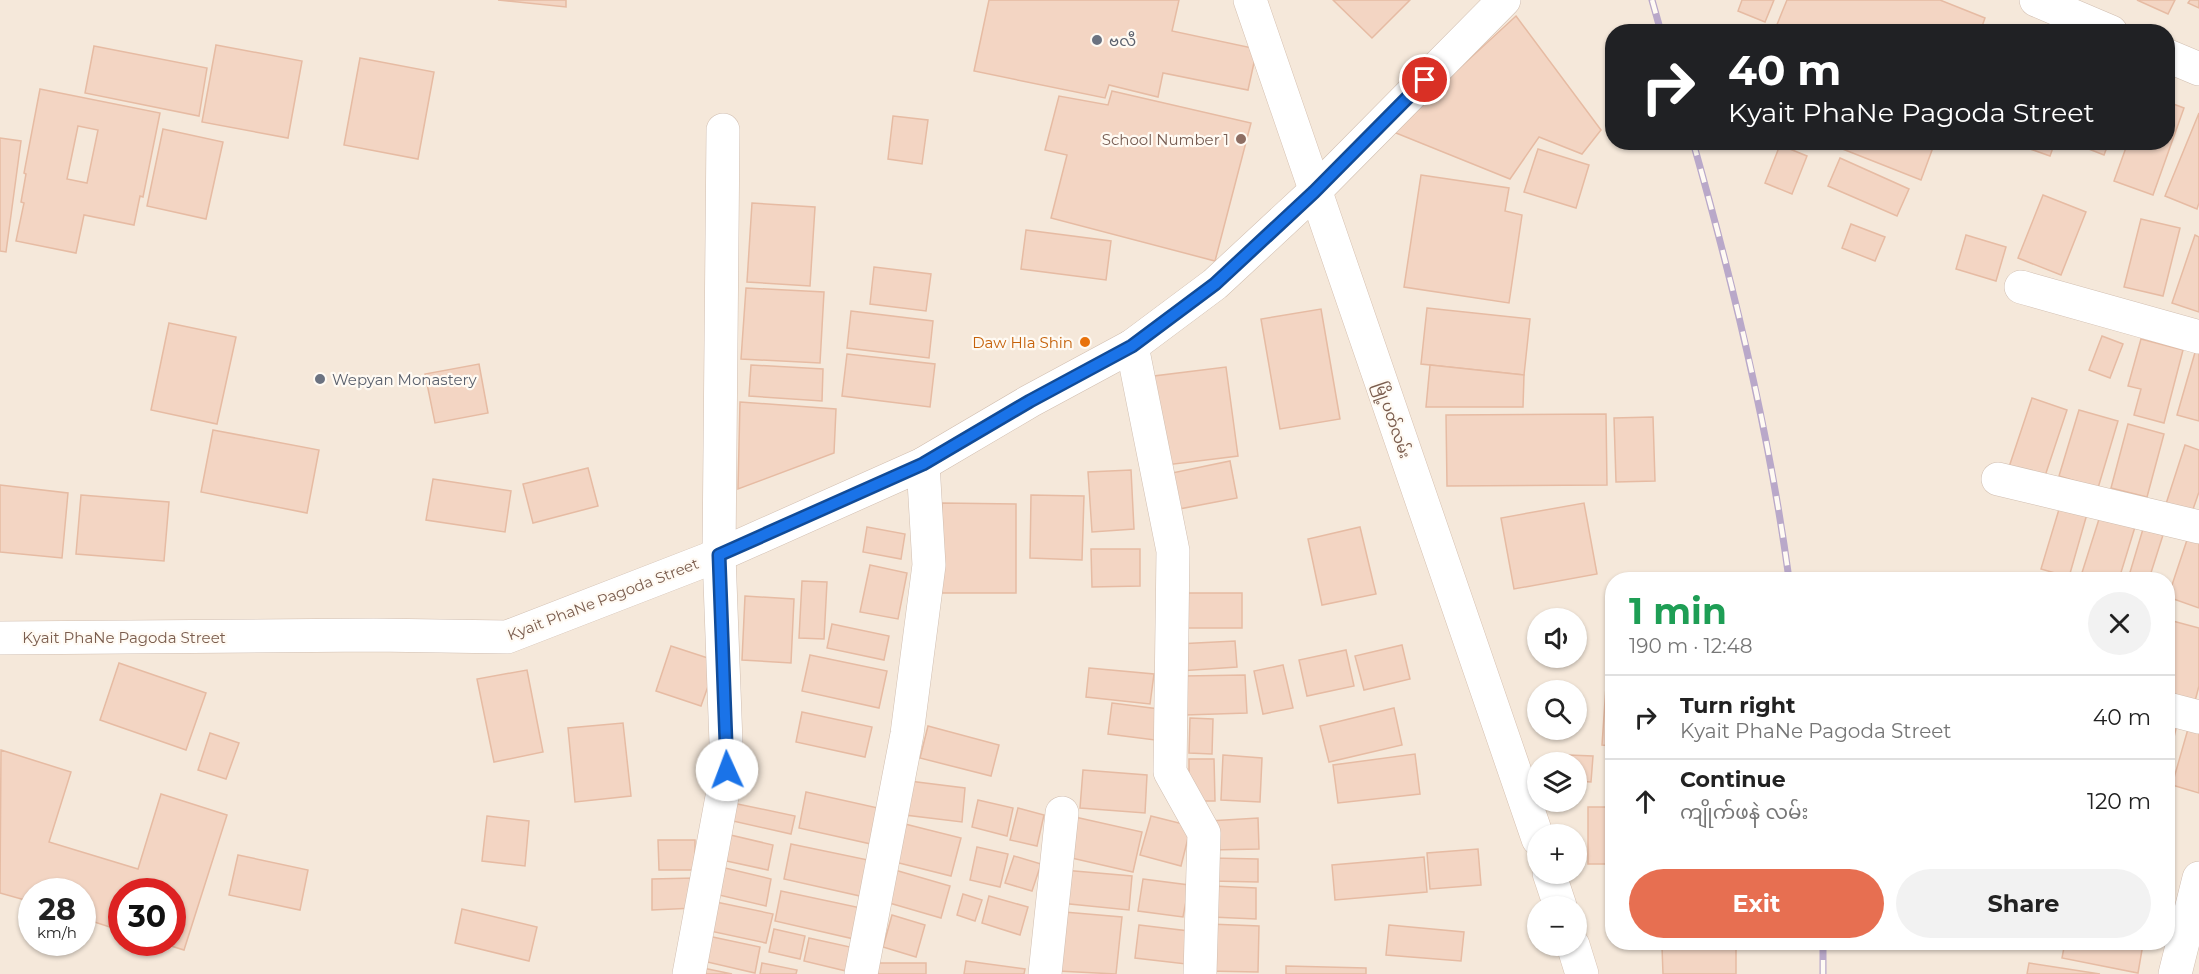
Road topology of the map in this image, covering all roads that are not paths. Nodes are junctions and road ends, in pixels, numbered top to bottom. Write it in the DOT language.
graph roads {
  1 [pos="1250,0"];
  2 [pos="1504,0"];
  3 [pos="2036,0"];
  4 [pos="2092,24"];
  5 [pos="2175,59"];
  6 [pos="2199,69"];
  7 [pos="723,130"];
  8 [pos="1314,192"];
  9 [pos="2021,287"];
  10 [pos="2199,337"];
  11 [pos="1132,346"];
  12 [pos="923,464"];
  13 [pos="1998,479"];
  14 [pos="2199,526"];
  15 [pos="719,555"];
  16 [pos="0,638"];
  17 [pos="2175,711"];
  18 [pos="2199,717"];
  19 [pos="1062,813"];
  20 [pos="1533,824"];
  21 [pos="2198,890"];
  22 [pos="1576,956"];
  23 [pos="690,974"];
  24 [pos="861,974"];
  25 [pos="1045,974"];
  26 [pos="1200,974"];
  27 [pos="1582,974"];
  28 [pos="2175,974"];
  1 -- 8 [label="street, မြို့ပတ်လမ်း"];
  2 -- 8 [label="street, Kyait PhaNe Pagoda Street"];
  3 -- 4 [label="street"];
  5 -- 6 [label="street"];
  7 -- 15 [label="street"];
  8 -- 11 [label="street, Kyait PhaNe Pagoda Street"];
  8 -- 20 [label="street, မြို့ပတ်လမ်း"];
  9 -- 10 [label="street"];
  11 -- 12 [label="street, Kyait PhaNe Pagoda Street"];
  11 -- 26 [label="street"];
  12 -- 15 [label="street, Kyait PhaNe Pagoda Street"];
  12 -- 24 [label="street"];
  13 -- 14 [label="street"];
  15 -- 16 [label="street, Kyait PhaNe Pagoda Street"];
  15 -- 23 [label="street"];
  17 -- 18 [label="street"];
  19 -- 25 [label="street"];
  21 -- 28 [label="street"];
  22 -- 27 [label="street"];
}
